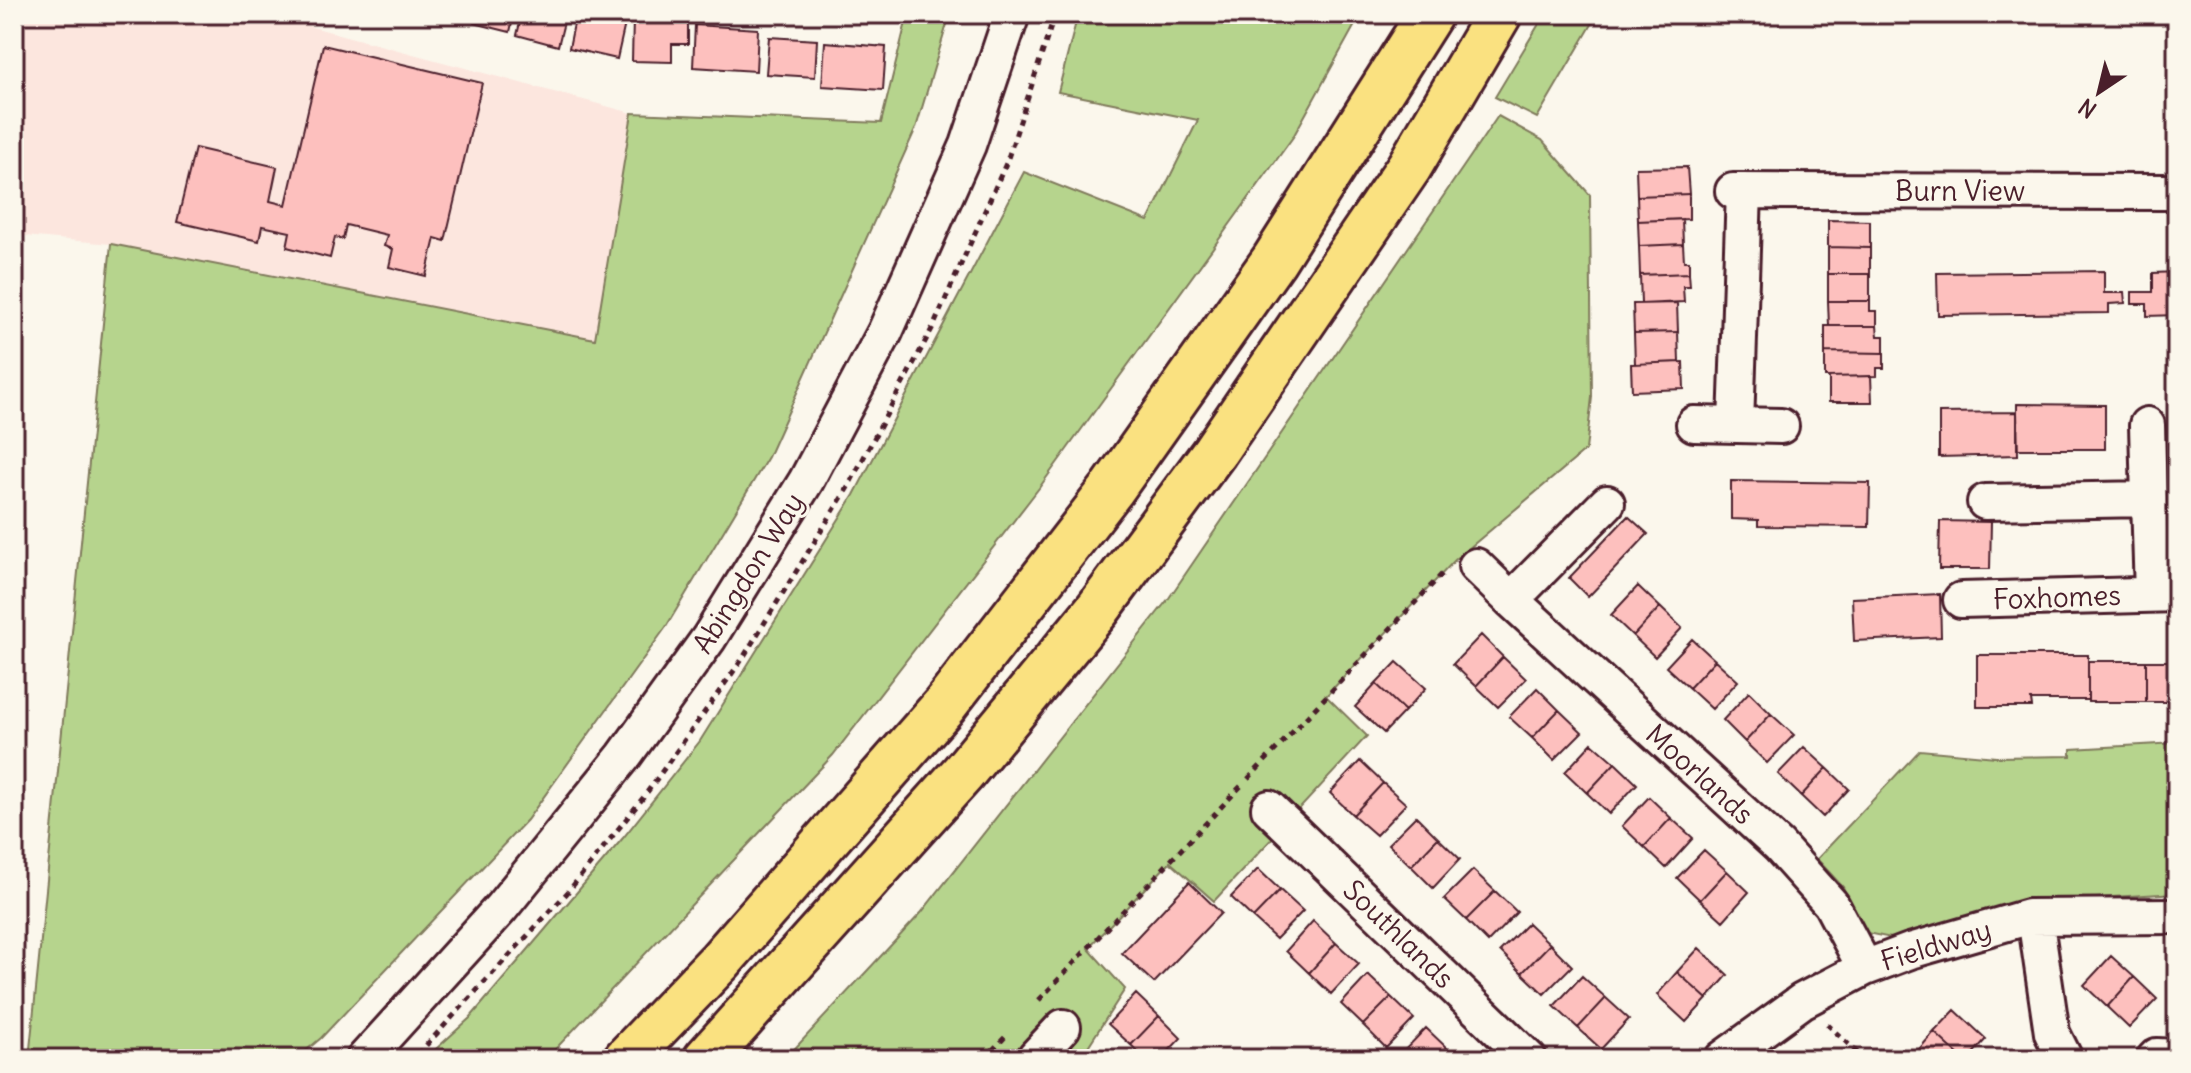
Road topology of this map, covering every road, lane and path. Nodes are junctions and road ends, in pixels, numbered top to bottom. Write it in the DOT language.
graph roads {
  1 [pos="1012,14"];
  2 [pos="1430,14"];
  3 [pos="1499,14"];
  4 [pos="2177,192"];
  5 [pos="1694,424"];
  6 [pos="1736,425"];
  7 [pos="2147,425"];
  8 [pos="1781,426"];
  9 [pos="2149,499"];
  10 [pos="1985,502"];
  11 [pos="1607,503"];
  12 [pos="1476,566"];
  13 [pos="2165,594"];
  14 [pos="1511,600"];
  15 [pos="1961,600"];
  16 [pos="1269,809"];
  17 [pos="2177,916"];
  18 [pos="2035,917"];
  19 [pos="1865,968"];
  20 [pos="1802,1001"];
  21 [pos="1036,1004"];
  22 [pos="1015,1026"];
  23 [pos="2177,1057"];
  24 [pos="364,1059"];
  25 [pos="626,1059"];
  26 [pos="706,1059"];
  27 [pos="984,1059"];
  28 [pos="1529,1059"];
  29 [pos="1722,1059"];
  30 [pos="1864,1059"];
  31 [pos="2065,1059"];
  32 [pos="2154,1059"];
  1 -- 24 [label="street, Abingdon Way"];
  2 -- 25 [label="highway"];
  3 -- 26 [label="highway"];
  4 -- 6 [label="street, Burn View"];
  5 -- 6 [label="street"];
  6 -- 8 [label="street"];
  7 -- 9 [label="street, Foxhomes"];
  9 -- 10 [label="street"];
  9 -- 13 [label="street, Foxhomes"];
  11 -- 14 [label="street"];
  12 -- 14 [label="street, Moorlands"];
  12 -- 21 [label="path"];
  13 -- 15 [label="street, Foxhomes"];
  14 -- 19 [label="street, Moorlands"];
  16 -- 28 [label="street, Southlands"];
  17 -- 18 [label="street, Fieldway"];
  18 -- 19 [label="street, Fieldway"];
  18 -- 31 [label="street"];
  19 -- 20 [label="street, Fieldway"];
  20 -- 29 [label="street, Fieldway"];
  20 -- 30 [label="path"];
  22 -- 27 [label="path"];
  23 -- 32 [label="street"];
}
